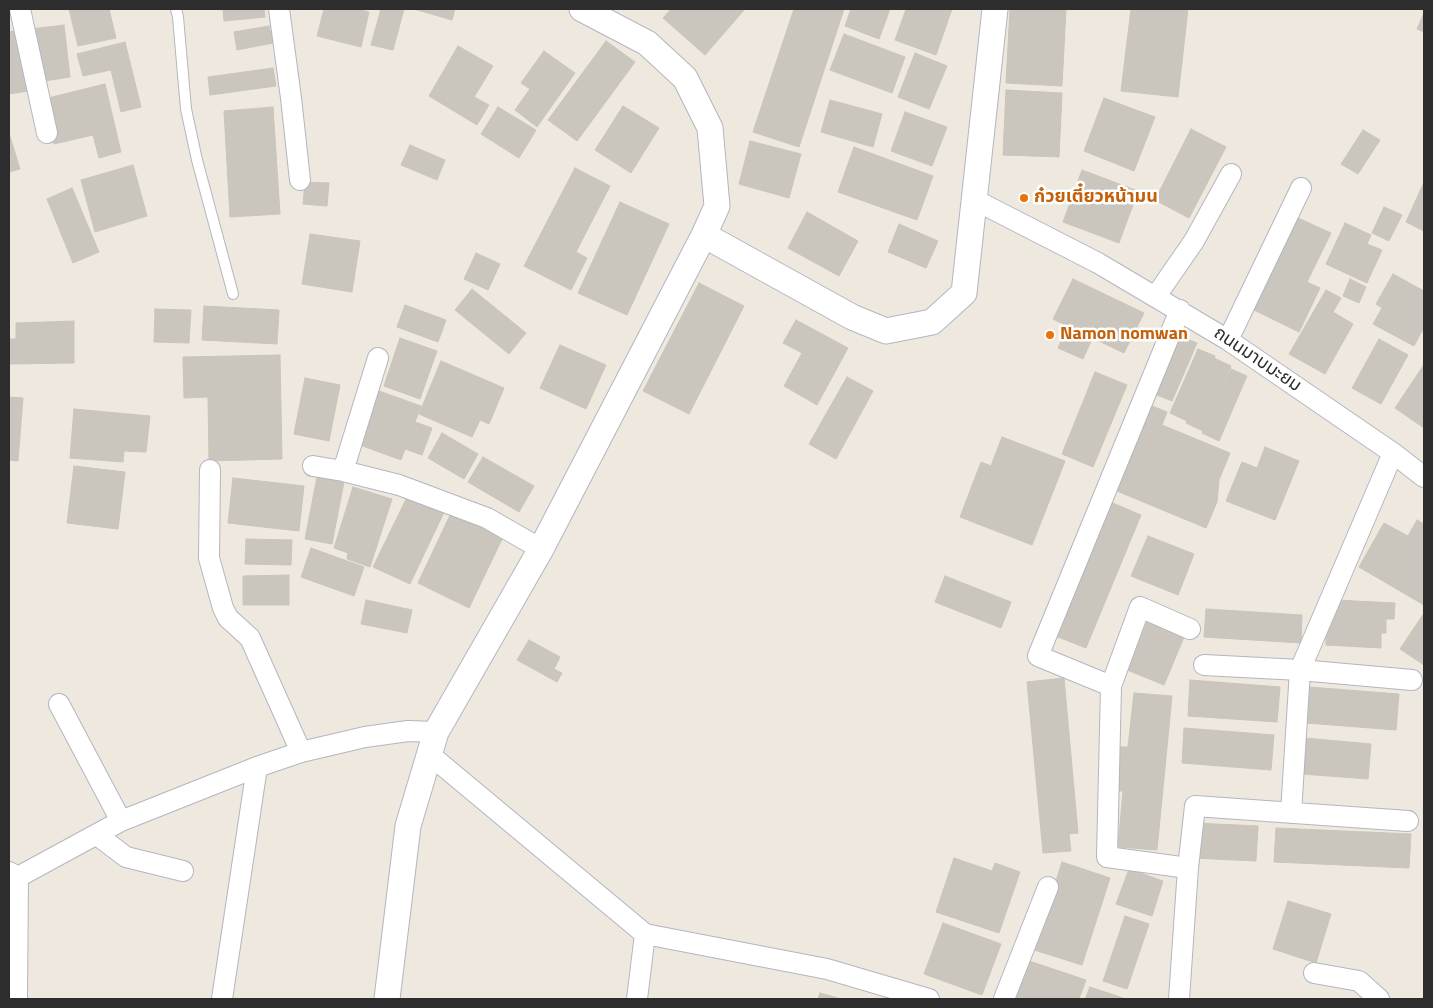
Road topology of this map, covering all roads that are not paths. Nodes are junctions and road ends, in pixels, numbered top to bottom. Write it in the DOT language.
graph roads {
  1 [pos="20,9"];
  2 [pos="176,9"];
  3 [pos="279,9"];
  4 [pos="582,9"];
  5 [pos="995,9"];
  6 [pos="47,133"];
  7 [pos="1231,174"];
  8 [pos="300,180"];
  9 [pos="1301,188"];
  10 [pos="975,200"];
  11 [pos="704,235"];
  12 [pos="233,294"];
  13 [pos="1156,296"];
  14 [pos="1180,310"];
  15 [pos="1228,340"];
  16 [pos="378,358"];
  17 [pos="1393,453"];
  18 [pos="313,466"];
  19 [pos="210,470"];
  20 [pos="343,471"];
  21 [pos="1424,477"];
  22 [pos="541,549"];
  23 [pos="1190,629"];
  24 [pos="1204,665"];
  25 [pos="1300,670"];
  26 [pos="1412,680"];
  27 [pos="1111,686"];
  28 [pos="59,704"];
  29 [pos="433,743"];
  30 [pos="301,752"];
  31 [pos="257,767"];
  32 [pos="1291,813"];
  33 [pos="121,821"];
  34 [pos="1408,821"];
  35 [pos="97,835"];
  36 [pos="1188,868"];
  37 [pos="183,872"];
  38 [pos="13,875"];
  39 [pos="1048,887"];
  40 [pos="645,934"];
  41 [pos="1314,972"];
  42 [pos="17,999"];
  43 [pos="222,999"];
  44 [pos="387,999"];
  45 [pos="637,999"];
  46 [pos="929,999"];
  47 [pos="1004,999"];
  48 [pos="1179,999"];
  49 [pos="1379,999"];
  1 -- 6 [label="street"];
  2 -- 12 [label="lane"];
  3 -- 8 [label="street"];
  4 -- 11 [label="street"];
  5 -- 10 [label="street"];
  7 -- 13 [label="street"];
  9 -- 15 [label="street"];
  10 -- 11 [label="street"];
  10 -- 13 [label="street, ถนนมาบมะยม"];
  11 -- 22 [label="street"];
  13 -- 14 [label="street, ถนนมาบมะยม"];
  14 -- 15 [label="street, ถนนมาบมะยม"];
  14 -- 27 [label="street"];
  15 -- 17 [label="street, ถนนมาบมะยม"];
  16 -- 20 [label="street"];
  17 -- 21 [label="street, ถนนมาบมะยม"];
  17 -- 25 [label="street"];
  18 -- 20 [label="street"];
  19 -- 30 [label="street"];
  20 -- 22 [label="street"];
  22 -- 29 [label="street"];
  23 -- 27 [label="street"];
  24 -- 25 [label="street"];
  25 -- 26 [label="street"];
  25 -- 32 [label="street"];
  27 -- 36 [label="street"];
  28 -- 33 [label="street"];
  29 -- 30 [label="street"];
  29 -- 40 [label="street"];
  29 -- 44 [label="street"];
  30 -- 31 [label="street"];
  31 -- 33 [label="street"];
  31 -- 43 [label="street"];
  32 -- 34 [label="street"];
  32 -- 36 [label="street"];
  33 -- 35 [label="street"];
  35 -- 37 [label="street"];
  35 -- 38 [label="street"];
  36 -- 48 [label="street"];
  38 -- 42 [label="street"];
  39 -- 47 [label="street"];
  40 -- 45 [label="street"];
  40 -- 46 [label="street"];
  41 -- 49 [label="street"];
}
